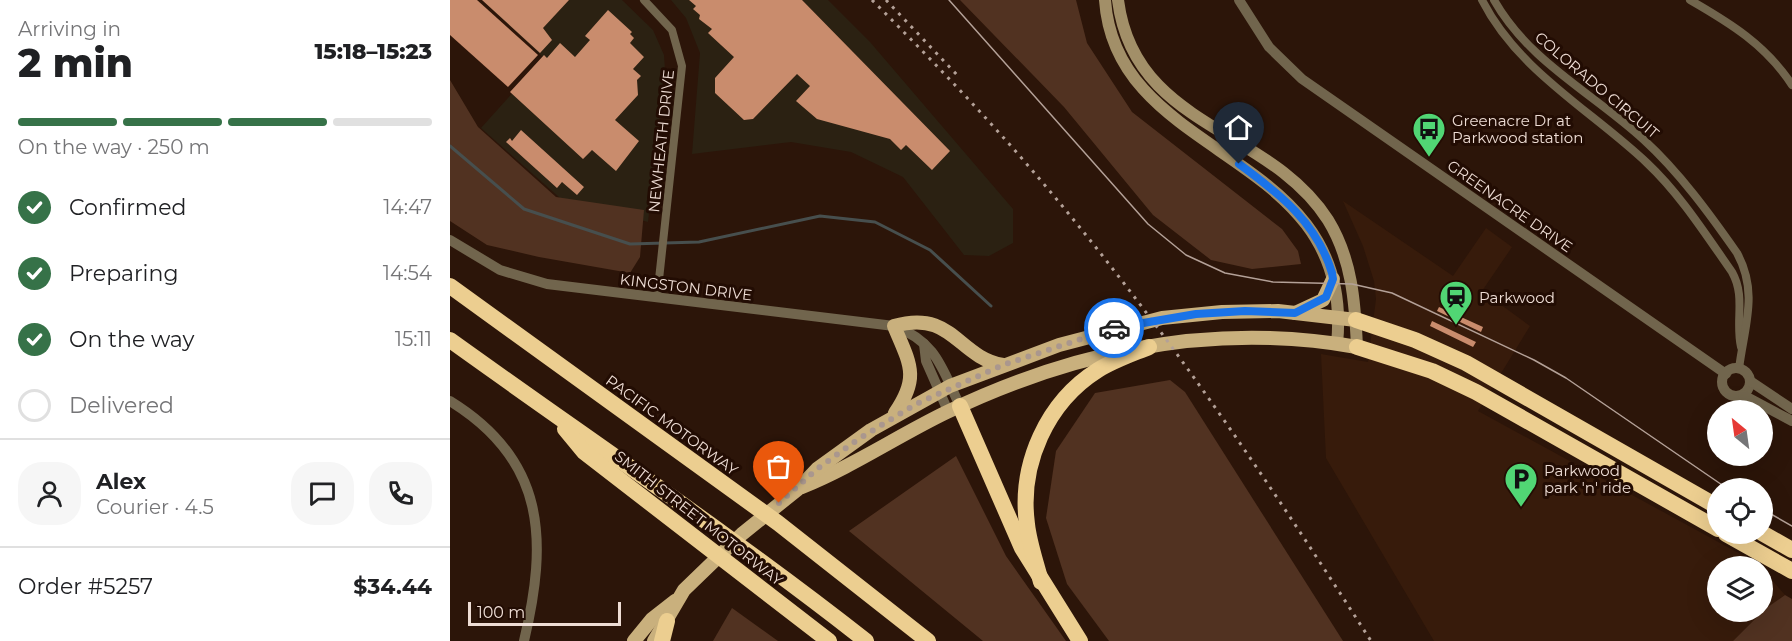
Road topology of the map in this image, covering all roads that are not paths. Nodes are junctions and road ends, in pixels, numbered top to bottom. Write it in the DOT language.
graph roads {
  1 [pos="644,0"];
  2 [pos="1105,0"];
  3 [pos="1118,0"];
  4 [pos="1239,0"];
  5 [pos="1482,0"];
  6 [pos="1494,0"];
  7 [pos="1690,0"];
  8 [pos="1792,85"];
  9 [pos="450,240"];
  10 [pos="1333,279"];
  11 [pos="450,286"];
  12 [pos="657,298"];
  13 [pos="1295,313"];
  14 [pos="1348,319"];
  15 [pos="894,327"];
  16 [pos="450,340"];
  17 [pos="1337,344"];
  18 [pos="1149,346"];
  19 [pos="1357,347"];
  20 [pos="1742,347"];
  21 [pos="1003,365"];
  22 [pos="1739,369"];
  23 [pos="1726,374"];
  24 [pos="1750,381"];
  25 [pos="945,389"];
  26 [pos="1743,394"];
  27 [pos="450,401"];
  28 [pos="954,409"];
  29 [pos="1792,409"];
  30 [pos="555,417"];
  31 [pos="891,418"];
  32 [pos="1792,421"];
  33 [pos="798,489"];
  34 [pos="1707,501"];
  35 [pos="1707,523"];
  36 [pos="1773,539"];
  37 [pos="1744,544"];
  38 [pos="1792,550"];
  39 [pos="1792,571"];
  40 [pos="1041,582"];
  41 [pos="681,595"];
  42 [pos="529,620"];
  43 [pos="667,621"];
  44 [pos="524,641"];
  45 [pos="531,641"];
  46 [pos="634,641"];
  47 [pos="654,641"];
  48 [pos="662,641"];
  49 [pos="829,641"];
  50 [pos="866,641"];
  51 [pos="928,641"];
  52 [pos="1080,641"];
  1 -- 12 [label="street, NEWHEATH DRIVE"];
  2 -- 10 [label="main road"];
  3 -- 14 [label="main road"];
  4 -- 23 [label="street, GREENACRE DRIVE"];
  5 -- 20 [label="street, COLORADO CIRCUIT"];
  6 -- 20 [label="street, COLORADO CIRCUIT"];
  7 -- 8 [label="street"];
  9 -- 12 [label="street, KINGSTON DRIVE"];
  10 -- 13 [label="main road"];
  10 -- 14 [label="main road"];
  11 -- 51 [label="highway, PACIFIC MOTORWAY"];
  12 -- 15 [label="street, KINGSTON DRIVE"];
  13 -- 14 [label="main road"];
  13 -- 21 [label="main road"];
  14 -- 17 [label="main road"];
  14 -- 19 [label="main road"];
  14 -- 34 [label="highway"];
  15 -- 21 [label="main road"];
  15 -- 25 [label="street, KINGSTON DRIVE"];
  15 -- 31 [label="main road"];
  16 -- 30 [label="highway"];
  17 -- 18 [label="main road"];
  17 -- 19 [label="main road"];
  18 -- 28 [label="main road"];
  18 -- 40 [label="highway"];
  19 -- 35 [label="highway"];
  20 -- 22 [label="street, COLORADO CIRCUIT"];
  21 -- 25 [label="main road"];
  22 -- 23 [label="street"];
  22 -- 24 [label="street"];
  23 -- 26 [label="street"];
  24 -- 26 [label="street"];
  24 -- 29 [label="street"];
  25 -- 28 [label="street, KINGSTON DRIVE"];
  25 -- 31 [label="main road"];
  26 -- 32 [label="street"];
  27 -- 42 [label="street"];
  28 -- 33 [label="main road"];
  28 -- 40 [label="highway"];
  30 -- 49 [label="highway, SMITH STREET MOTORWAY"];
  30 -- 50 [label="highway"];
  31 -- 33 [label="main road"];
  33 -- 41 [label="main road"];
  36 -- 38 [label="highway"];
  37 -- 39 [label="highway"];
  40 -- 52 [label="highway"];
  41 -- 43 [label="main road"];
  41 -- 46 [label="main road"];
  42 -- 44 [label="street"];
  42 -- 45 [label="street"];
  43 -- 47 [label="main road"];
  43 -- 48 [label="highway"];
}
